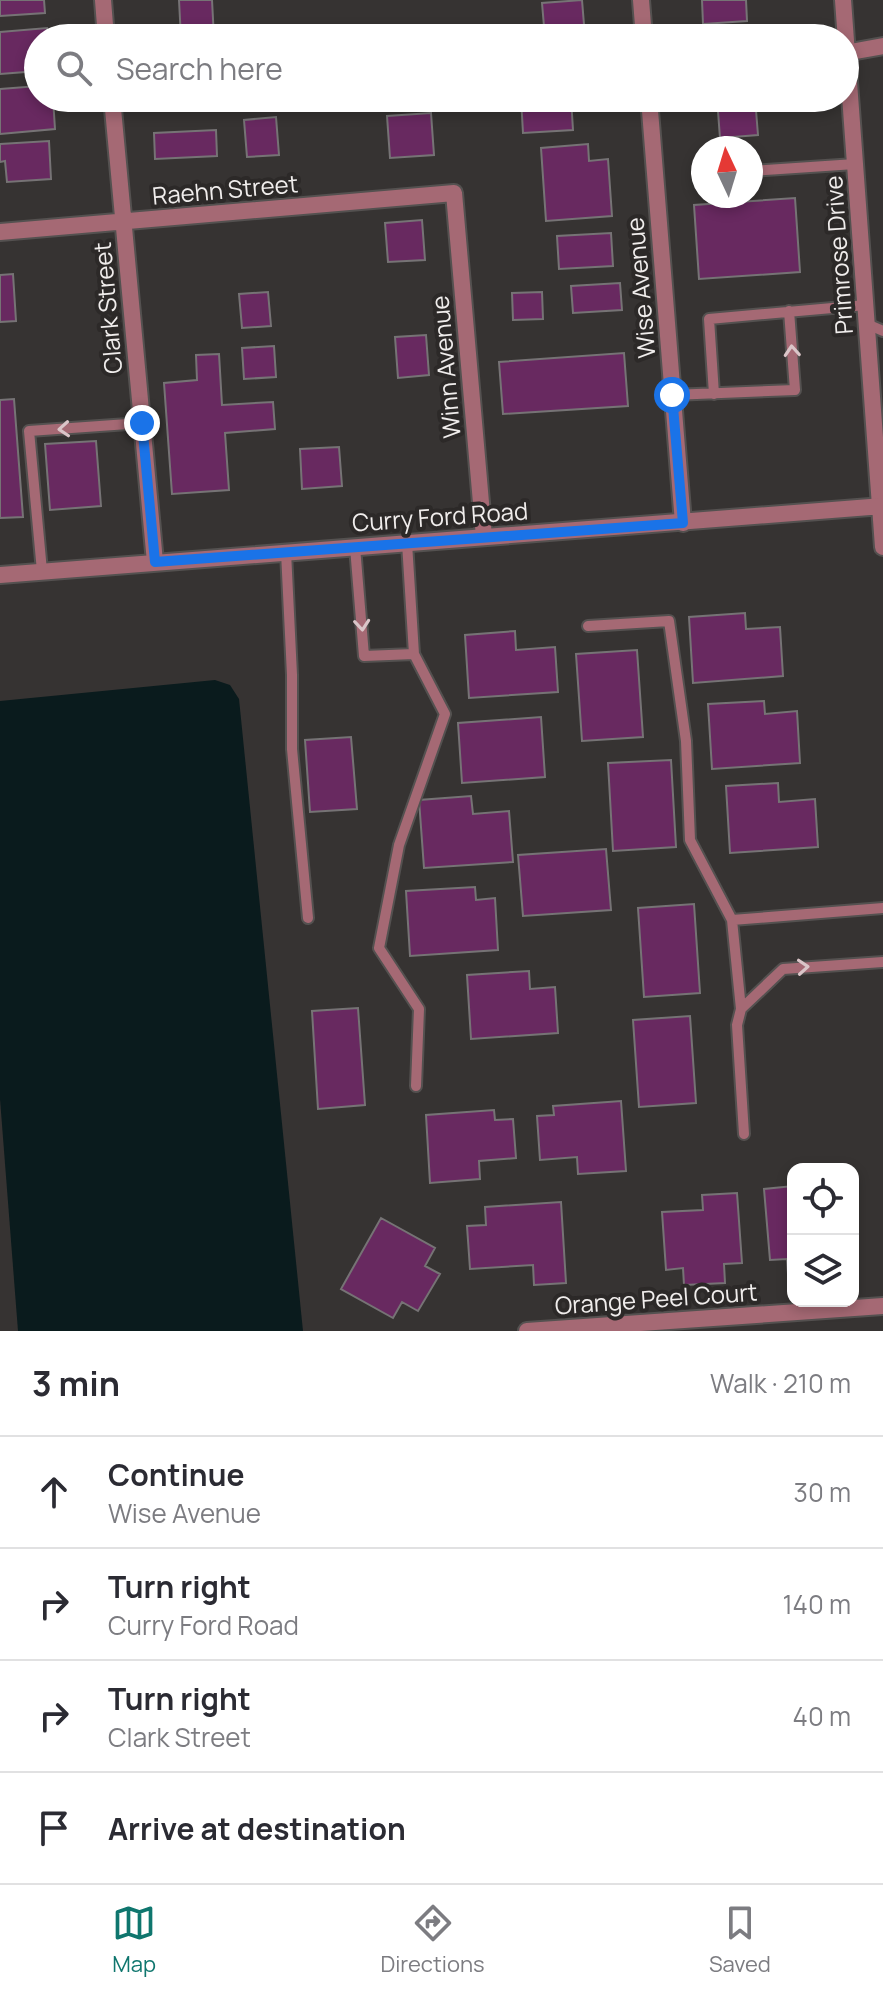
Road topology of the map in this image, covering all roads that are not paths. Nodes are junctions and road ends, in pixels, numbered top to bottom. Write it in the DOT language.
graph roads {
  1 [pos="103,0"];
  2 [pos="641,0"];
  3 [pos="843,0"];
  4 [pos="105,24"];
  5 [pos="643,24"];
  6 [pos="844,24"];
  7 [pos="883,46"];
  8 [pos="859,51"];
  9 [pos="113,112"];
  10 [pos="650,112"];
  11 [pos="851,112"];
  12 [pos="855,164"];
  13 [pos="763,170"];
  14 [pos="454,193"];
  15 [pos="123,222"];
  16 [pos="0,232"];
  17 [pos="866,305"];
  18 [pos="789,311"];
  19 [pos="867,324"];
  20 [pos="883,331"];
  21 [pos="714,394"];
  22 [pos="672,395"];
  23 [pos="142,423"];
  24 [pos="882,506"];
  25 [pos="683,523"];
  26 [pos="484,537"];
  27 [pos="407,543"];
  28 [pos="355,547"];
  29 [pos="883,547"];
  30 [pos="286,552"];
  31 [pos="155,562"];
  32 [pos="42,571"];
  33 [pos="0,575"];
  34 [pos="588,626"];
  35 [pos="414,654"];
  36 [pos="883,908"];
  37 [pos="308,918"];
  38 [pos="732,920"];
  39 [pos="883,962"];
  40 [pos="741,1009"];
  41 [pos="416,1086"];
  42 [pos="744,1134"];
  43 [pos="883,1306"];
  44 [pos="527,1331"];
  1 -- 4 [label="street"];
  2 -- 5 [label="street"];
  3 -- 6 [label="street, Primrose Drive"];
  7 -- 8 [label="street"];
  9 -- 15 [label="street, Clark Street"];
  10 -- 22 [label="street, Wise Avenue"];
  11 -- 12 [label="street, Primrose Drive"];
  12 -- 13 [label="lane"];
  12 -- 17 [label="street, Primrose Drive"];
  14 -- 15 [label="street, Raehn Street"];
  14 -- 26 [label="street, Winn Avenue"];
  15 -- 16 [label="street, Raehn Street"];
  15 -- 23 [label="street, Clark Street"];
  17 -- 18 [label="lane"];
  17 -- 19 [label="street, Primrose Drive"];
  18 -- 21 [label="lane"];
  21 -- 18 [label="lane, one-way"];
  19 -- 20 [label="lane"];
  19 -- 24 [label="street, Primrose Drive"];
  21 -- 22 [label="lane"];
  22 -- 25 [label="street, Wise Avenue"];
  23 -- 31 [label="street, Clark Street"];
  23 -- 32 [label="lane, one-way"];
  24 -- 25 [label="street, Curry Ford Road"];
  24 -- 29 [label="street, Primrose Drive"];
  25 -- 26 [label="street, Curry Ford Road"];
  26 -- 27 [label="street, Curry Ford Road"];
  27 -- 28 [label="street, Curry Ford Road"];
  27 -- 35 [label="lane"];
  28 -- 30 [label="street, Curry Ford Road"];
  28 -- 35 [label="lane, one-way"];
  30 -- 31 [label="street, Curry Ford Road"];
  30 -- 37 [label="lane"];
  31 -- 32 [label="street, Curry Ford Road"];
  32 -- 33 [label="street, Curry Ford Road"];
  34 -- 38 [label="lane"];
  35 -- 41 [label="lane"];
  36 -- 38 [label="lane"];
  38 -- 40 [label="lane"];
  40 -- 39 [label="lane, one-way"];
  40 -- 42 [label="lane"];
  43 -- 44 [label="street, Orange Peel Court"];
}
